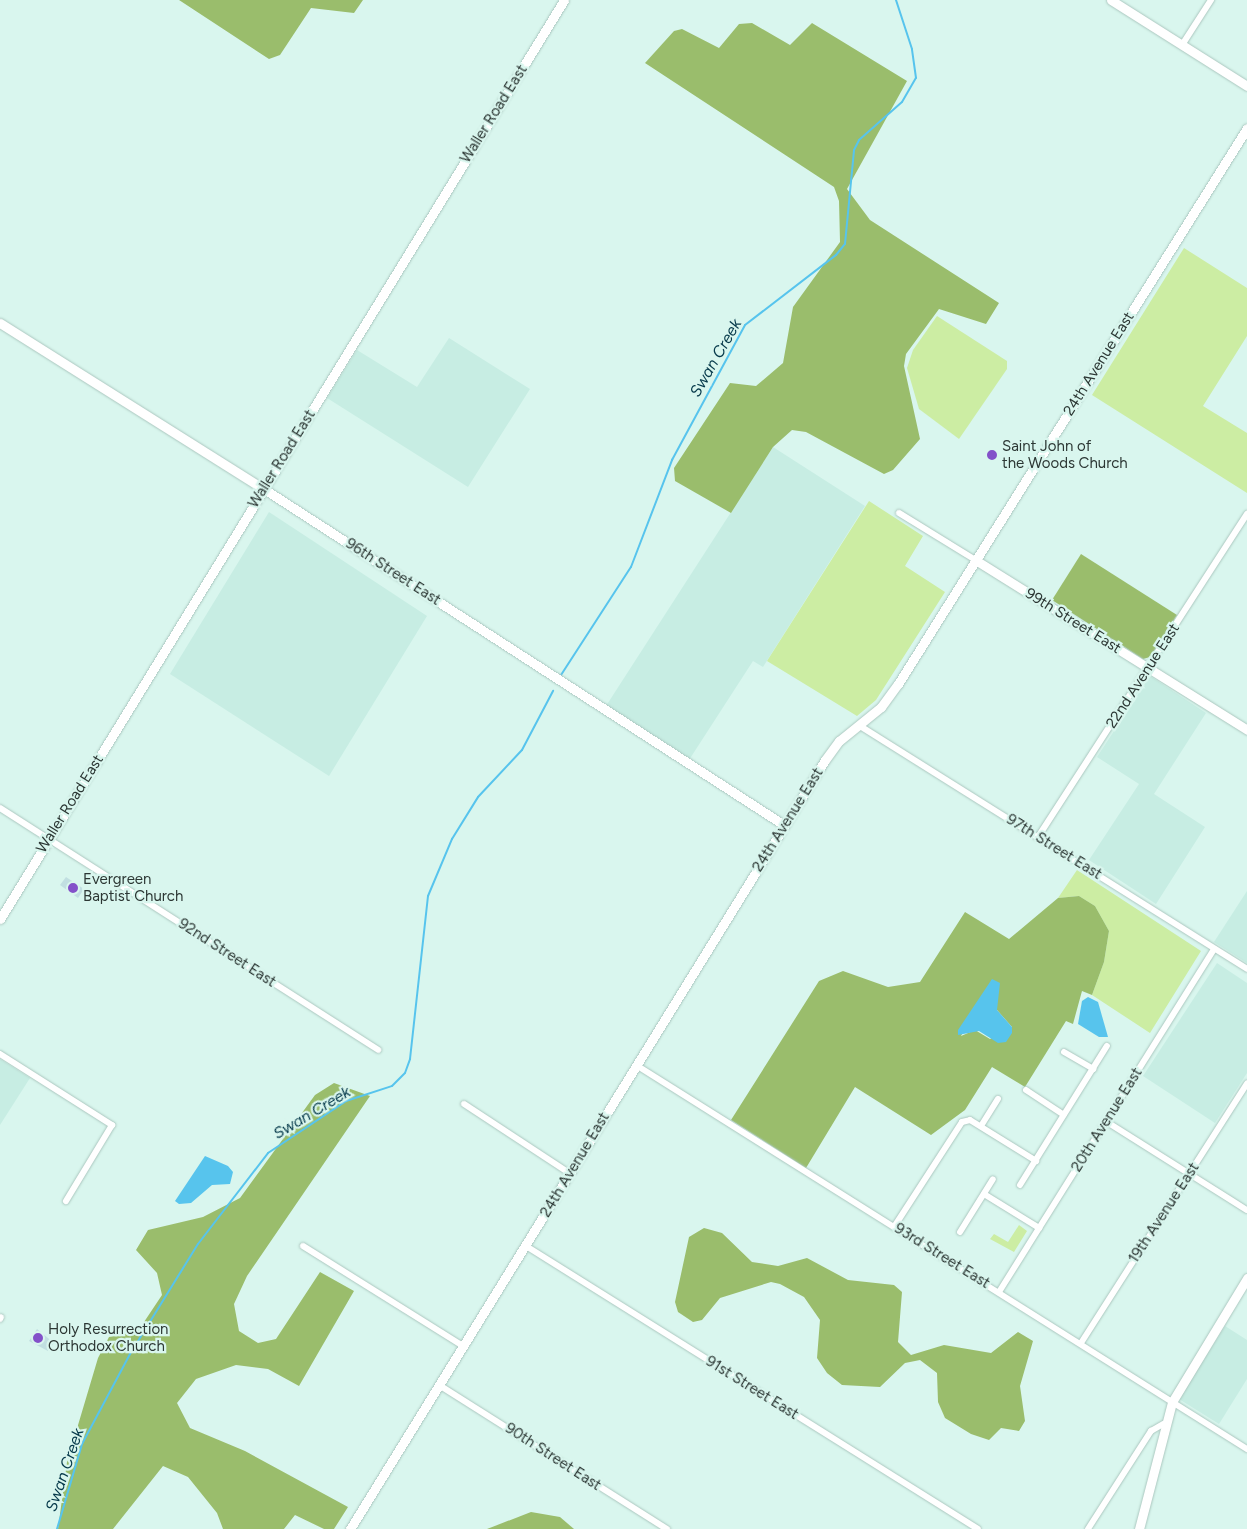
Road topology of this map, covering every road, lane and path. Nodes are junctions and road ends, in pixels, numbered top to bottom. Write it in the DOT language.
graph roads {
  1 [pos="564,0"];
  2 [pos="1111,0"];
  3 [pos="1210,0"];
  4 [pos="1182,45"];
  5 [pos="1247,86"];
  6 [pos="1247,128"];
  7 [pos="0,323"];
  8 [pos="264,488"];
  9 [pos="899,513"];
  10 [pos="1247,514"];
  11 [pos="977,561"];
  12 [pos="1148,667"];
  13 [pos="860,726"];
  14 [pos="1247,730"];
  15 [pos="0,808"];
  16 [pos="784,825"];
  17 [pos="1038,837"];
  18 [pos="49,839"];
  19 [pos="0,919"];
  20 [pos="1214,948"];
  21 [pos="1247,969"];
  22 [pos="1107,1046"];
  23 [pos="378,1050"];
  24 [pos="1064,1052"];
  25 [pos="0,1054"];
  26 [pos="636,1065"];
  27 [pos="1092,1069"];
  28 [pos="1247,1083"];
  29 [pos="1026,1090"];
  30 [pos="998,1099"];
  31 [pos="464,1104"];
  32 [pos="1064,1115"];
  33 [pos="1106,1122"];
  34 [pos="981,1126"];
  35 [pos="1036,1161"];
  36 [pos="569,1173"];
  37 [pos="1190,1174"];
  38 [pos="993,1179"];
  39 [pos="1020,1185"];
  40 [pos="984,1194"];
  41 [pos="66,1200"];
  42 [pos="1247,1210"];
  43 [pos="894,1227"];
  44 [pos="1039,1228"];
  45 [pos="960,1232"];
  46 [pos="303,1246"];
  47 [pos="526,1246"];
  48 [pos="1247,1278"];
  49 [pos="999,1292"];
  50 [pos="1081,1343"];
  51 [pos="463,1346"];
  52 [pos="439,1385"];
  53 [pos="1172,1402"];
  54 [pos="1163,1424"];
  55 [pos="1247,1448"];
  56 [pos="350,1529"];
  57 [pos="667,1529"];
  58 [pos="978,1529"];
  59 [pos="1088,1529"];
  60 [pos="1139,1529"];
  1 -- 8 [label="street, Waller Road East"];
  2 -- 4 [label="street"];
  3 -- 4 [label="street"];
  4 -- 5 [label="street"];
  6 -- 11 [label="street, 24th Avenue East"];
  7 -- 8 [label="street, 96th Street East"];
  8 -- 16 [label="street, 96th Street East"];
  8 -- 18 [label="street, Waller Road East"];
  9 -- 11 [label="street, 99th Street East"];
  10 -- 12 [label="street, 22nd Avenue East"];
  11 -- 12 [label="street, 99th Street East"];
  11 -- 13 [label="street, 24th Avenue East"];
  12 -- 14 [label="street, 99th Street East"];
  12 -- 17 [label="street, 22nd Avenue East"];
  13 -- 16 [label="street, 24th Avenue East"];
  13 -- 17 [label="street, 97th Street East"];
  15 -- 18 [label="street, 92nd Street East"];
  16 -- 26 [label="street, 24th Avenue East"];
  17 -- 20 [label="street, 97th Street East"];
  18 -- 19 [label="street, Waller Road East"];
  18 -- 23 [label="street, 92nd Street East"];
  20 -- 21 [label="street, 97th Street East"];
  20 -- 33 [label="street, 20th Avenue East"];
  22 -- 27 [label="street"];
  24 -- 27 [label="street"];
  25 -- 41 [label="street"];
  26 -- 36 [label="street, 24th Avenue East"];
  26 -- 43 [label="street, 93rd Street East"];
  27 -- 32 [label="street"];
  28 -- 37 [label="street, 19th Avenue East"];
  29 -- 32 [label="street"];
  30 -- 34 [label="street"];
  31 -- 36 [label="street"];
  32 -- 35 [label="street"];
  33 -- 37 [label="street"];
  33 -- 44 [label="street, 20th Avenue East"];
  34 -- 35 [label="street"];
  34 -- 43 [label="street"];
  35 -- 39 [label="street"];
  36 -- 47 [label="street, 24th Avenue East"];
  37 -- 42 [label="street"];
  37 -- 50 [label="street, 19th Avenue East"];
  38 -- 40 [label="street"];
  40 -- 44 [label="street"];
  40 -- 45 [label="street"];
  43 -- 49 [label="street, 93rd Street East"];
  44 -- 49 [label="street, 20th Avenue East"];
  46 -- 51 [label="street"];
  47 -- 51 [label="street, 24th Avenue East"];
  47 -- 58 [label="street, 91st Street East"];
  48 -- 53 [label="street"];
  49 -- 50 [label="street, 93rd Street East"];
  50 -- 53 [label="street, 93rd Street East"];
  51 -- 52 [label="street, 24th Avenue East"];
  52 -- 56 [label="street, 24th Avenue East"];
  52 -- 57 [label="street, 90th Street East"];
  53 -- 54 [label="street"];
  53 -- 55 [label="street, 93rd Street East"];
  54 -- 59 [label="street"];
  54 -- 60 [label="street"];
}
